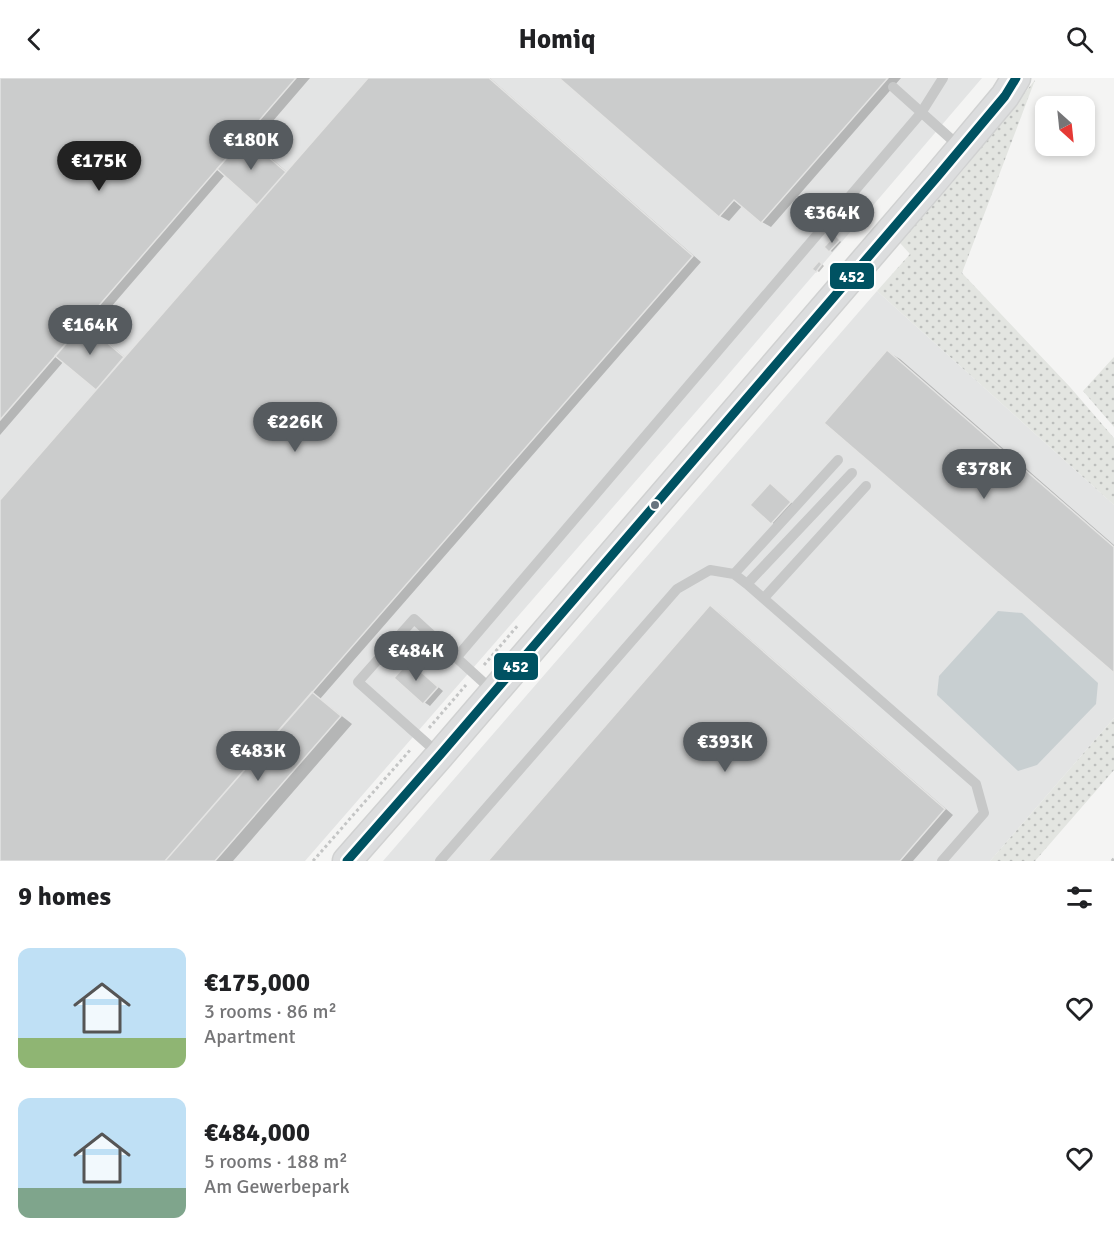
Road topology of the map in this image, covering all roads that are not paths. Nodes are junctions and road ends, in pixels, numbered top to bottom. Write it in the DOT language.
graph roads {
  1 [pos="943,78"];
  2 [pos="1016,78"];
  3 [pos="894,87"];
  4 [pos="921,113"];
  5 [pos="961,149"];
  6 [pos="838,460"];
  7 [pos="852,473"];
  8 [pos="866,486"];
  9 [pos="734,574"];
  10 [pos="747,584"];
  11 [pos="764,598"];
  12 [pos="456,658"];
  13 [pos="494,692"];
  14 [pos="440,755"];
  15 [pos="347,861"];
  16 [pos="440,861"];
  17 [pos="942,861"];
  1 -- 4 [label="lane"];
  2 -- 5 [label="street"];
  3 -- 4 [label="lane"];
  4 -- 5 [label="lane"];
  4 -- 12 [label="lane"];
  5 -- 13 [label="street"];
  6 -- 9 [label="lane"];
  7 -- 10 [label="lane"];
  8 -- 11 [label="lane"];
  9 -- 10 [label="lane"];
  9 -- 16 [label="lane"];
  10 -- 11 [label="lane"];
  11 -- 17 [label="lane"];
  12 -- 13 [label="lane"];
  12 -- 14 [label="lane"];
  13 -- 14 [label="street"];
  14 -- 15 [label="street"];
}
